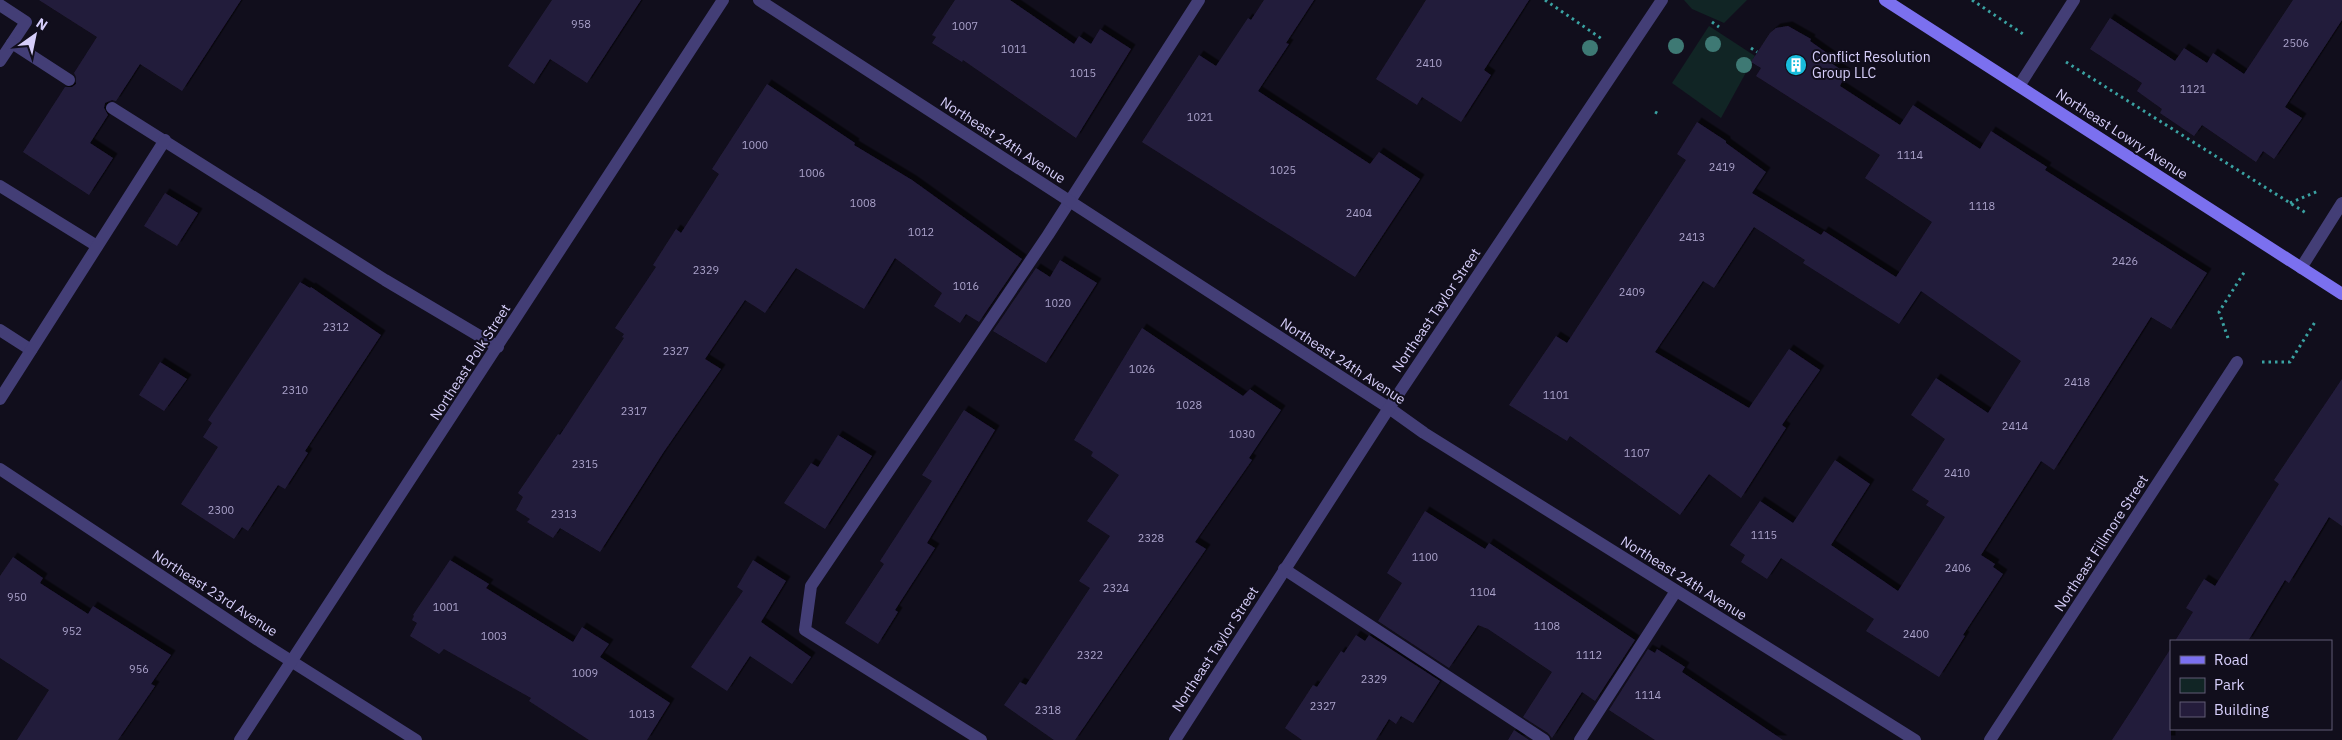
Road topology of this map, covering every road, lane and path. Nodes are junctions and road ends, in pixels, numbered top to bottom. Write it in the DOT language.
graph roads {
  1 [pos="724,0"];
  2 [pos="759,0"];
  3 [pos="1199,0"];
  4 [pos="1545,0"];
  5 [pos="1662,0"];
  6 [pos="1885,0"];
  7 [pos="1972,0"];
  8 [pos="2074,0"];
  9 [pos="0,5"];
  10 [pos="1712,22"];
  11 [pos="1720,27"];
  12 [pos="1602,39"];
  13 [pos="12,43"];
  14 [pos="2044,47"];
  15 [pos="1751,48"];
  16 [pos="1757,52"];
  17 [pos="0,61"];
  18 [pos="69,80"];
  19 [pos="2019,86"];
  20 [pos="112,108"];
  21 [pos="165,140"];
  22 [pos="0,186"];
  23 [pos="1070,201"];
  24 [pos="2342,203"];
  25 [pos="2328,224"];
  26 [pos="97,246"];
  27 [pos="2301,268"];
  28 [pos="2245,272"];
  29 [pos="2342,294"];
  30 [pos="2315,322"];
  31 [pos="0,330"];
  32 [pos="498,347"];
  33 [pos="31,350"];
  34 [pos="2237,362"];
  35 [pos="0,399"];
  36 [pos="1389,408"];
  37 [pos="0,469"];
  38 [pos="1284,570"];
  39 [pos="1676,591"];
  40 [pos="292,662"];
  41 [pos="240,740"];
  42 [pos="416,740"];
  43 [pos="981,740"];
  44 [pos="1175,740"];
  45 [pos="1544,740"];
  46 [pos="1580,740"];
  47 [pos="1915,740"];
  48 [pos="1990,740"];
  1 -- 32 [label="street, Northeast Polk Street"];
  2 -- 23 [label="street, Northeast 24th Avenue"];
  3 -- 23 [label="street"];
  4 -- 12 [label="path"];
  5 -- 36 [label="street, Northeast Taylor Street"];
  6 -- 19 [label="main road, Northeast Lowry Avenue"];
  7 -- 14 [label="path"];
  8 -- 14 [label="street"];
  9 -- 13 [label="street"];
  10 -- 11 [label="path"];
  13 -- 17 [label="street"];
  13 -- 18 [label="street"];
  14 -- 19 [label="street"];
  14 -- 25 [label="path"];
  15 -- 16 [label="path"];
  19 -- 27 [label="main road, Northeast Lowry Avenue"];
  20 -- 21 [label="street"];
  21 -- 26 [label="street"];
  21 -- 32 [label="street"];
  22 -- 26 [label="street"];
  23 -- 36 [label="street, Northeast 24th Avenue"];
  23 -- 43 [label="street"];
  24 -- 25 [label="street"];
  25 -- 27 [label="street"];
  26 -- 33 [label="street"];
  27 -- 29 [label="main road, Northeast Lowry Avenue"];
  28 -- 34 [label="path"];
  30 -- 34 [label="path"];
  31 -- 33 [label="street"];
  32 -- 40 [label="street, Northeast Polk Street"];
  33 -- 35 [label="street"];
  34 -- 48 [label="street, Northeast Fillmore Street"];
  36 -- 38 [label="street, Northeast Taylor Street"];
  36 -- 39 [label="street, Northeast 24th Avenue"];
  37 -- 40 [label="street, Northeast 23rd Avenue"];
  38 -- 44 [label="street, Northeast Taylor Street"];
  38 -- 45 [label="street"];
  39 -- 46 [label="street"];
  39 -- 47 [label="street, Northeast 24th Avenue"];
  40 -- 41 [label="street, Northeast Polk Street"];
  40 -- 42 [label="street, Northeast 23rd Avenue"];
}
